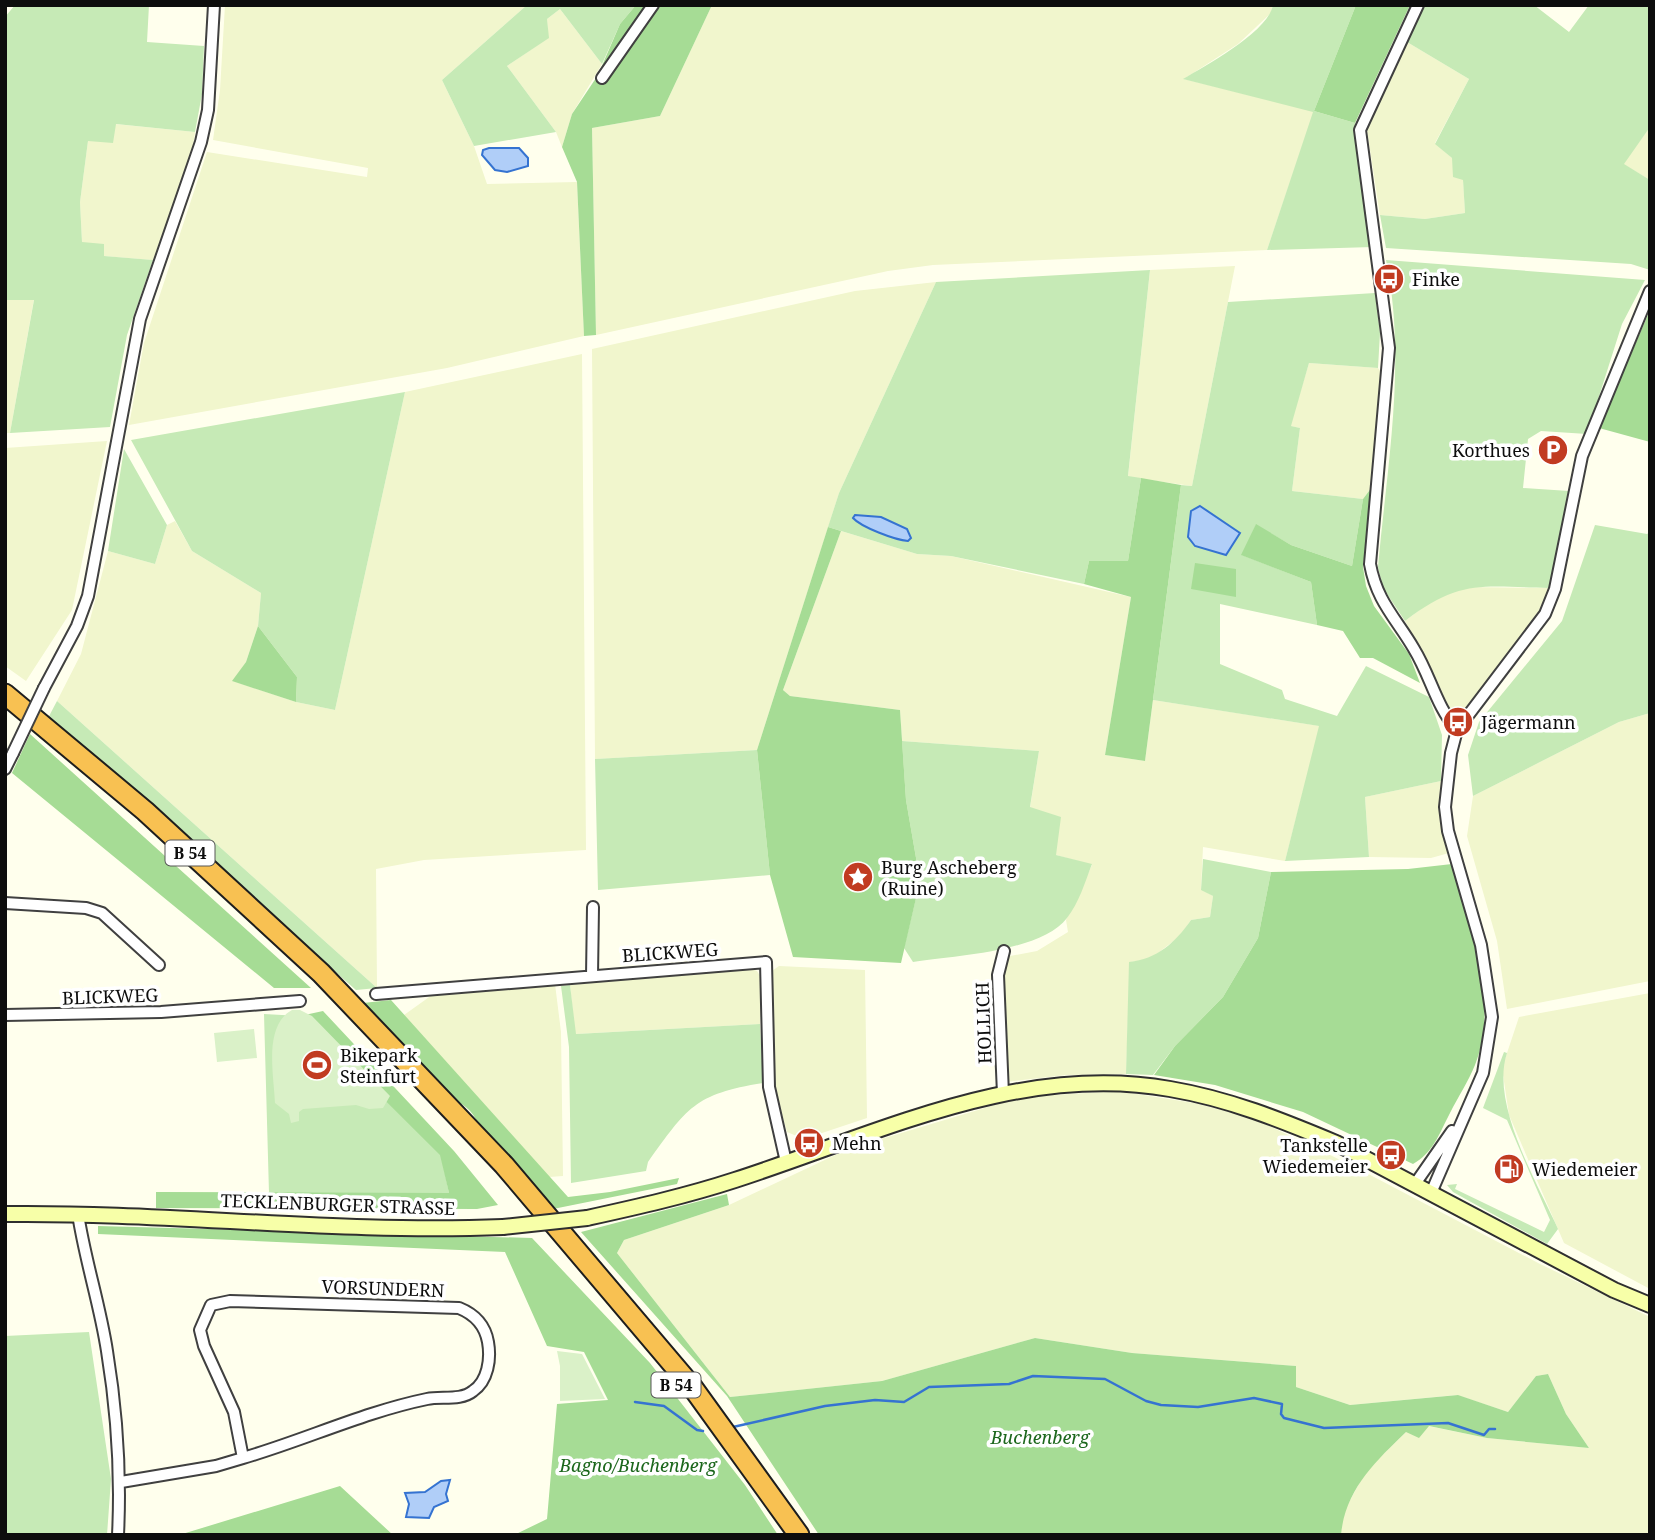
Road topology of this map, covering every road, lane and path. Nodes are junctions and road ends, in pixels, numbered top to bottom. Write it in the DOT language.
graph roads {
  1 [pos="215,5"];
  2 [pos="653,5"];
  3 [pos="1418,5"];
  4 [pos="602,78"];
  5 [pos="1650,291"];
  6 [pos="5,694"];
  7 [pos="5,704"];
  8 [pos="1457,730"];
  9 [pos="5,769"];
  10 [pos="5,903"];
  11 [pos="593,907"];
  12 [pos="1004,951"];
  13 [pos="159,965"];
  14 [pos="592,976"];
  15 [pos="376,994"];
  16 [pos="300,1001"];
  17 [pos="5,1015"];
  18 [pos="1003,1094"];
  19 [pos="1460,1121"];
  20 [pos="786,1161"];
  21 [pos="1415,1184"];
  22 [pos="1431,1193"];
  23 [pos="5,1214"];
  24 [pos="78,1214"];
  25 [pos="1650,1305"];
  26 [pos="243,1458"];
  27 [pos="121,1482"];
  28 [pos="118,1535"];
  29 [pos="786,1535"];
  30 [pos="799,1535"];
  1 -- 9 [label="street, bridge"];
  2 -- 4 [label="street"];
  3 -- 8 [label="street"];
  5 -- 8 [label="street"];
  6 -- 30 [label="highway, B 54"];
  7 -- 29 [label="highway, B 54"];
  8 -- 19 [label="street"];
  10 -- 13 [label="street"];
  11 -- 14 [label="street"];
  12 -- 18 [label="street, HOLLICH"];
  14 -- 15 [label="street, BLICKWEG"];
  14 -- 20 [label="street, BLICKWEG"];
  16 -- 17 [label="street, BLICKWEG"];
  18 -- 20 [label="main road, TECKLENBURGER STRASSE"];
  18 -- 21 [label="main road, TECKLENBURGER STRASSE"];
  19 -- 21 [label="street"];
  19 -- 22 [label="street"];
  20 -- 24 [label="main road, TECKLENBURGER STRASSE, bridge"];
  21 -- 22 [label="main road, TECKLENBURGER STRASSE"];
  22 -- 25 [label="main road, TECKLENBURGER STRASSE"];
  23 -- 24 [label="main road, TECKLENBURGER STRASSE"];
  24 -- 27 [label="street"];
  26 -- 26 [label="street, VORSUNDERN"];
  26 -- 27 [label="street, VORSUNDERN"];
  27 -- 28 [label="street"];
}
